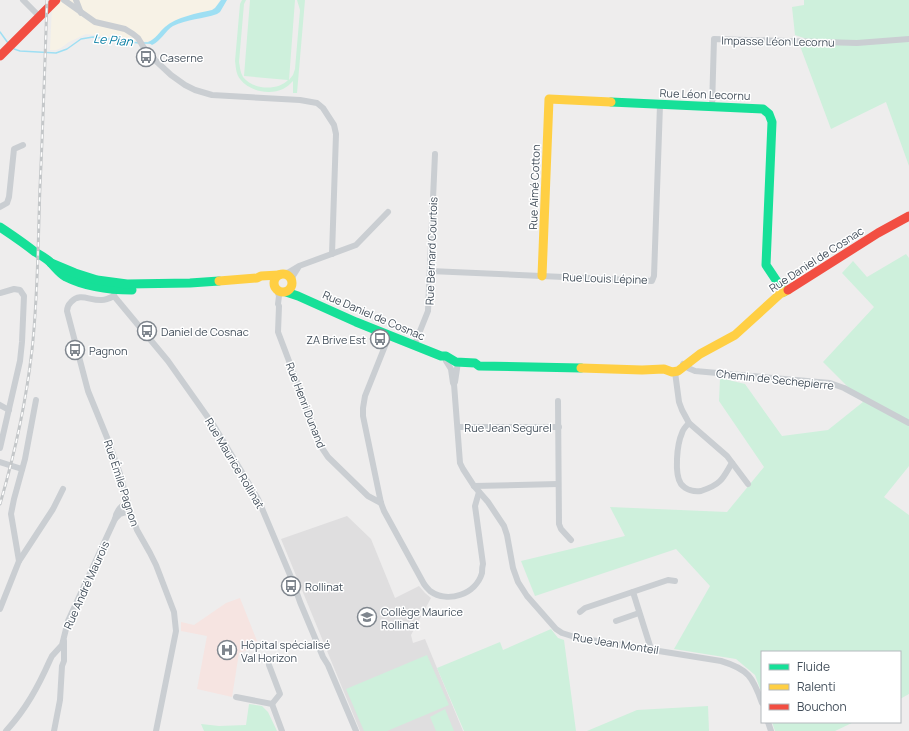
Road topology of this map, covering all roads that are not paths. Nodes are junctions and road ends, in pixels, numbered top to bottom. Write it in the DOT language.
graph roads {
  1 [pos="23,0"];
  2 [pos="54,0"];
  3 [pos="64,0"];
  4 [pos="76,0"];
  5 [pos="81,13"];
  6 [pos="37,14"];
  7 [pos="909,39"];
  8 [pos="7,44"];
  9 [pos="0,56"];
  10 [pos="549,99"];
  11 [pos="660,105"];
  12 [pos="712,107"];
  13 [pos="22,145"];
  14 [pos="434,154"];
  15 [pos="0,207"];
  16 [pos="388,212"];
  17 [pos="909,216"];
  18 [pos="0,227"];
  19 [pos="332,254"];
  20 [pos="51,264"];
  21 [pos="299,266"];
  22 [pos="430,271"];
  23 [pos="281,274"];
  24 [pos="542,276"];
  25 [pos="257,278"];
  26 [pos="292,282"];
  27 [pos="190,283"];
  28 [pos="111,287"];
  29 [pos="281,291"];
  30 [pos="784,292"];
  31 [pos="0,293"];
  32 [pos="298,296"];
  33 [pos="389,336"];
  34 [pos="414,346"];
  35 [pos="443,358"];
  36 [pos="458,364"];
  37 [pos="680,368"];
  38 [pos="454,384"];
  39 [pos="36,400"];
  40 [pos="558,401"];
  41 [pos="0,405"];
  42 [pos="9,410"];
  43 [pos="689,423"];
  44 [pos="909,423"];
  45 [pos="458,427"];
  46 [pos="559,427"];
  47 [pos="0,448"];
  48 [pos="0,462"];
  49 [pos="732,463"];
  50 [pos="22,469"];
  51 [pos="558,484"];
  52 [pos="748,484"];
  53 [pos="474,486"];
  54 [pos="63,489"];
  55 [pos="479,492"];
  56 [pos="128,502"];
  57 [pos="381,503"];
  58 [pos="130,511"];
  59 [pos="115,519"];
  60 [pos="571,540"];
  61 [pos="19,561"];
  62 [pos="674,580"];
  63 [pos="633,592"];
  64 [pos="0,609"];
  65 [pos="580,612"];
  66 [pos="639,613"];
  67 [pos="616,621"];
  68 [pos="64,639"];
  69 [pos="651,649"];
  70 [pos="49,661"];
  71 [pos="269,664"];
  72 [pos="62,666"];
  73 [pos="236,698"];
  74 [pos="761,700"];
  75 [pos="272,704"];
  76 [pos="6,731"];
  77 [pos="54,731"];
  78 [pos="156,731"];
  79 [pos="282,731"];
  80 [pos="356,731"];
  1 -- 6 [label="street"];
  2 -- 6 [label="street"];
  3 -- 5 [label="street"];
  4 -- 5 [label="street"];
  5 -- 19 [label="street"];
  6 -- 8 [label="street"];
  7 -- 12 [label="street, Impasse Léon Lecornu"];
  8 -- 9 [label="street"];
  10 -- 11 [label="street, Rue Léon Lecornu"];
  10 -- 24 [label="street, Rue Aimé Cotton"];
  11 -- 12 [label="street, Rue Léon Lecornu"];
  11 -- 24 [label="street, Rue Louis Lépine"];
  12 -- 30 [label="street, Rue Léon Lecornu"];
  13 -- 15 [label="street"];
  14 -- 22 [label="street, Rue Bernard Courtois"];
  16 -- 19 [label="street"];
  17 -- 30 [label="street, Rue Daniel de Cosnac"];
  18 -- 20 [label="street"];
  19 -- 21 [label="street"];
  20 -- 28 [label="street"];
  20 -- 28 [label="street"];
  21 -- 23 [label="street"];
  21 -- 26 [label="street"];
  22 -- 24 [label="street, Rue Louis Lépine"];
  22 -- 34 [label="street, Rue Bernard Courtois"];
  23 -- 25 [label="street"];
  23 -- 26 [label="street"];
  23 -- 29 [label="street"];
  25 -- 27 [label="street"];
  25 -- 29 [label="street, Rue Daniel de Cosnac"];
  26 -- 29 [label="street"];
  26 -- 32 [label="street"];
  27 -- 28 [label="street"];
  27 -- 28 [label="street"];
  28 -- 56 [label="street, Rue Émile Pagnon"];
  28 -- 80 [label="street, Rue Maurice Rollinat"];
  29 -- 32 [label="street, Rue Daniel de Cosnac"];
  29 -- 57 [label="street, Rue Henri Dunand"];
  30 -- 37 [label="street, Rue Daniel de Cosnac"];
  31 -- 42 [label="street"];
  32 -- 33 [label="street, Rue Daniel de Cosnac"];
  33 -- 34 [label="street, Rue Daniel de Cosnac"];
  33 -- 57 [label="street"];
  34 -- 35 [label="street, Rue Daniel de Cosnac"];
  35 -- 36 [label="street, Rue Daniel de Cosnac"];
  35 -- 38 [label="street, Rue Jean Monteil"];
  36 -- 37 [label="street, Rue Daniel de Cosnac"];
  36 -- 38 [label="street, Rue Jean Monteil"];
  37 -- 43 [label="street"];
  37 -- 44 [label="street, Chemin de Sechepierre"];
  38 -- 45 [label="street, Rue Jean Monteil"];
  39 -- 50 [label="street"];
  40 -- 46 [label="street"];
  41 -- 42 [label="street"];
  42 -- 47 [label="street"];
  43 -- 49 [label="street"];
  43 -- 49 [label="street"];
  45 -- 46 [label="street, Rue Jean Segurel"];
  45 -- 53 [label="street, Rue Jean Monteil"];
  46 -- 51 [label="street"];
  48 -- 50 [label="street"];
  49 -- 52 [label="street"];
  50 -- 61 [label="street"];
  51 -- 53 [label="street"];
  51 -- 60 [label="street"];
  53 -- 55 [label="street, Rue Jean Monteil"];
  54 -- 61 [label="street"];
  55 -- 57 [label="street"];
  55 -- 69 [label="street, Rue Jean Monteil"];
  56 -- 58 [label="street, Rue Émile Pagnon"];
  56 -- 59 [label="street, Rue André Maurois"];
  58 -- 59 [label="street"];
  58 -- 78 [label="street, Rue Émile Pagnon"];
  59 -- 68 [label="street, Rue André Maurois"];
  61 -- 64 [label="street"];
  62 -- 63 [label="street"];
  63 -- 65 [label="street"];
  63 -- 66 [label="street"];
  66 -- 67 [label="street"];
  66 -- 69 [label="street"];
  68 -- 70 [label="street, Rue André Maurois"];
  68 -- 72 [label="street"];
  69 -- 74 [label="street, Rue Jean Monteil"];
  70 -- 72 [label="street"];
  70 -- 76 [label="street, Rue André Maurois"];
  71 -- 75 [label="street"];
  72 -- 77 [label="street"];
  73 -- 75 [label="street"];
  75 -- 79 [label="street"];
}
